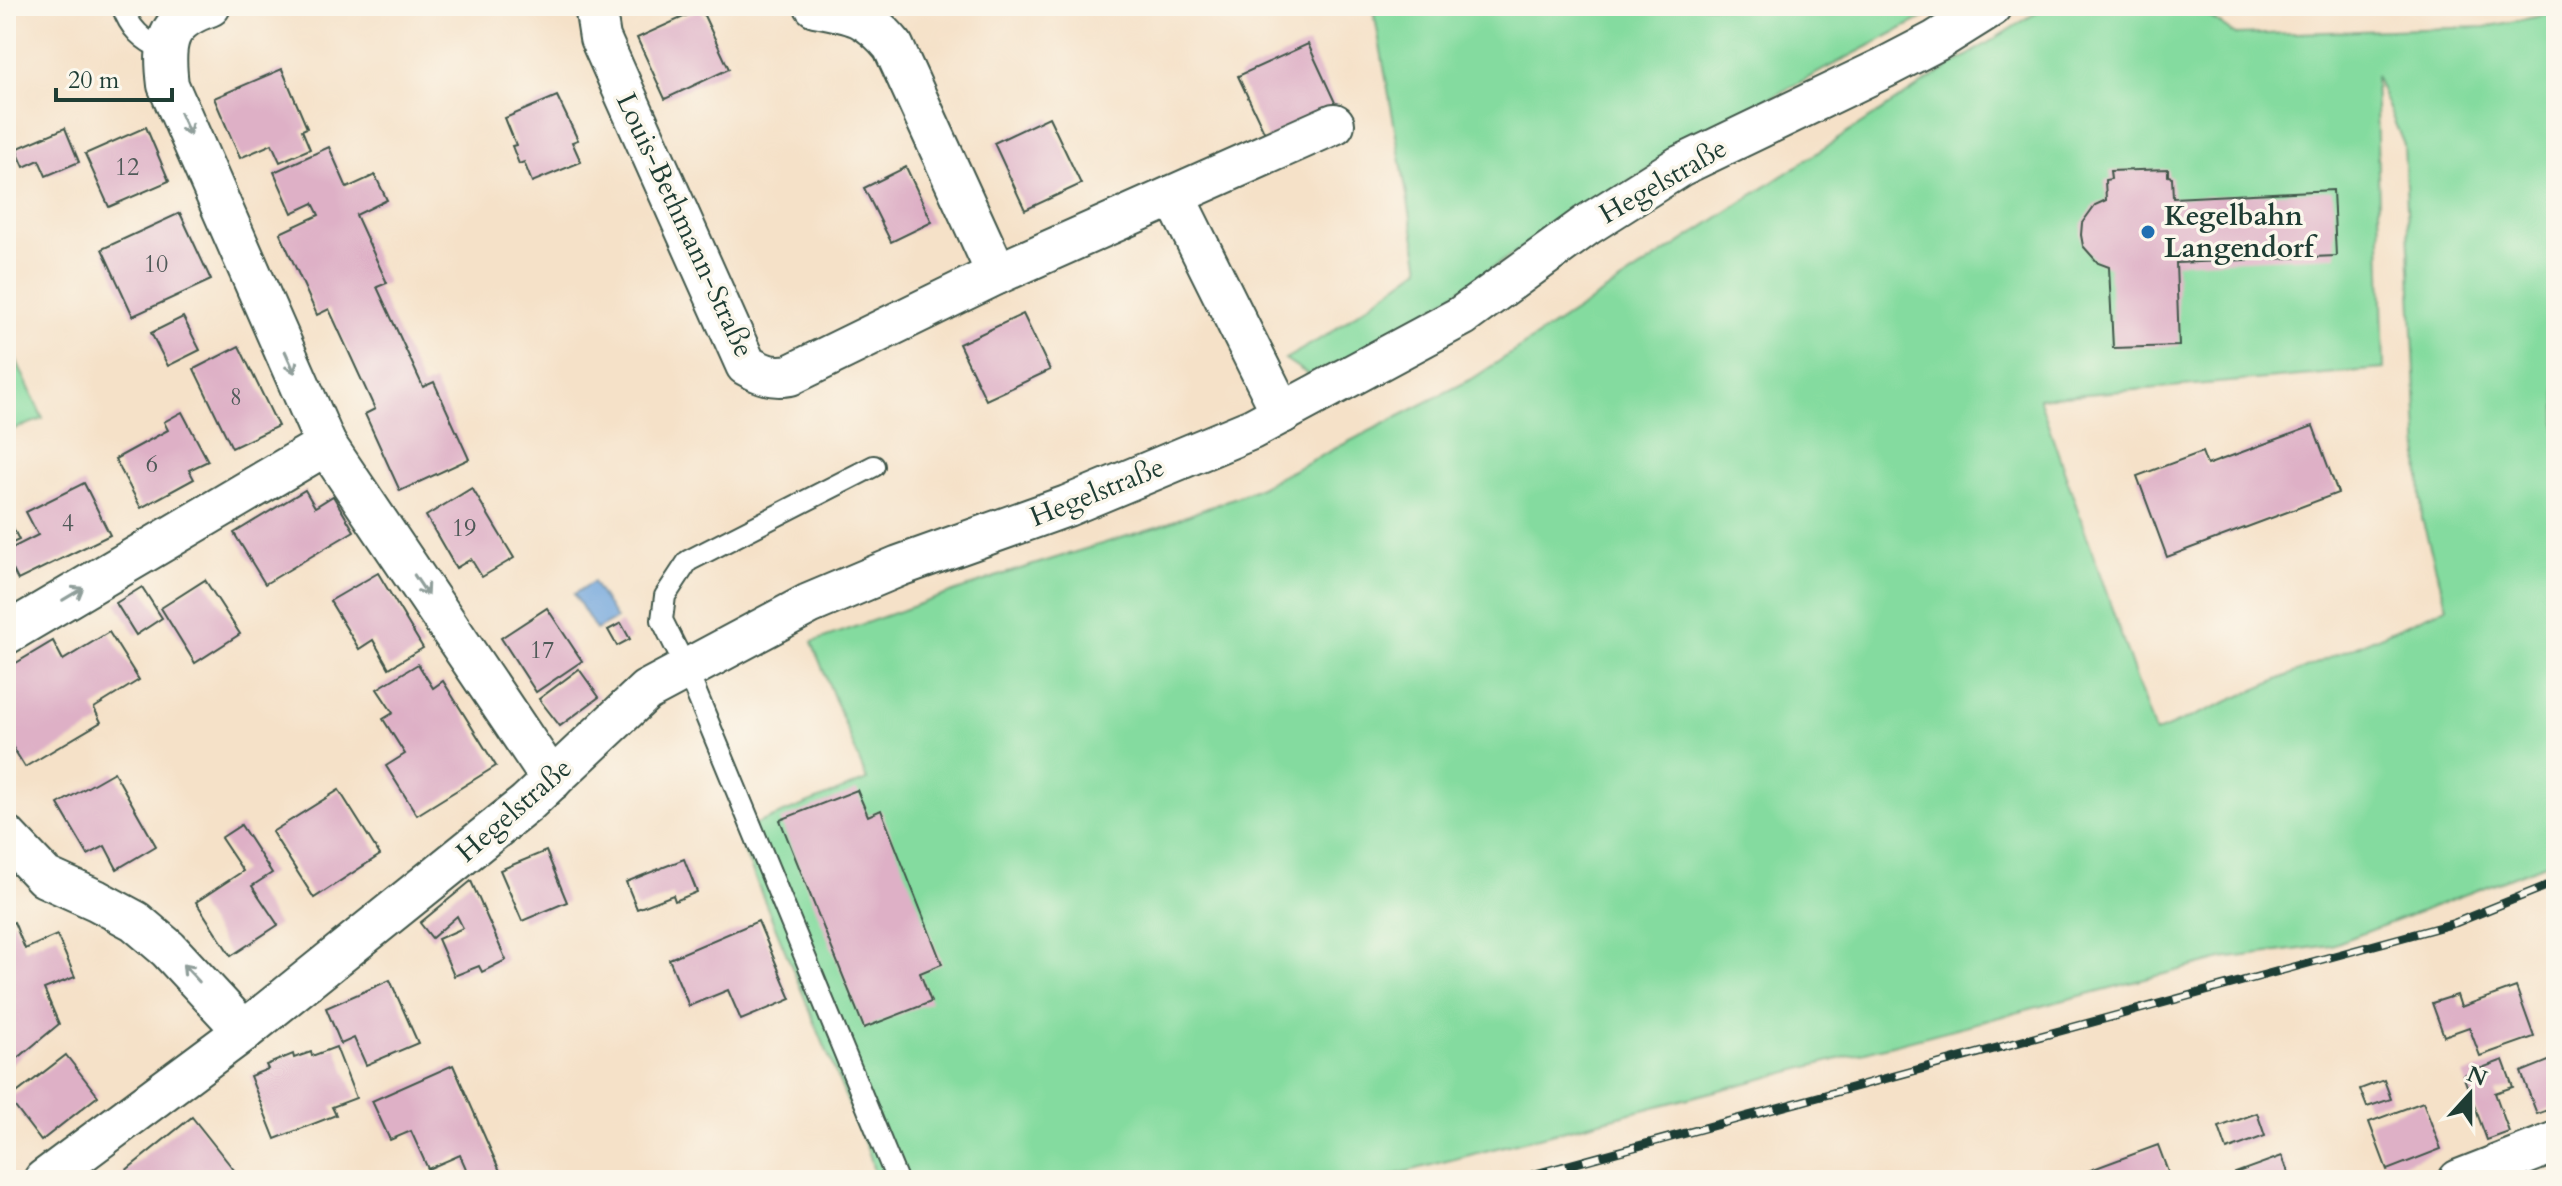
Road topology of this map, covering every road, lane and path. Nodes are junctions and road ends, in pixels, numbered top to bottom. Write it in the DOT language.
graph roads {
  1 [pos="122,6"];
  2 [pos="210,6"];
  3 [pos="595,6"];
  4 [pos="815,6"];
  5 [pos="1992,6"];
  6 [pos="164,50"];
  7 [pos="1334,124"];
  8 [pos="1174,196"];
  9 [pos="997,274"];
  10 [pos="1282,413"];
  11 [pos="326,445"];
  12 [pos="874,466"];
  13 [pos="6,634"];
  14 [pos="686,668"];
  15 [pos="552,780"];
  16 [pos="6,836"];
  17 [pos="244,1031"];
  18 [pos="2556,1142"];
  19 [pos="44,1180"];
  20 [pos="897,1180"];
  21 [pos="2459,1180"];
  1 -- 6 [label="lane"];
  2 -- 6 [label="street"];
  3 -- 9 [label="street, Louis-Bethmann-Straße"];
  4 -- 9 [label="street"];
  5 -- 10 [label="street, Hegelstraße"];
  6 -- 11 [label="street, one-way"];
  7 -- 8 [label="street, Louis-Bethmann-Straße"];
  8 -- 9 [label="street, Louis-Bethmann-Straße"];
  8 -- 10 [label="street"];
  10 -- 14 [label="street, Hegelstraße"];
  13 -- 11 [label="street, one-way"];
  11 -- 15 [label="street, one-way"];
  12 -- 14 [label="lane"];
  14 -- 15 [label="street, Hegelstraße"];
  14 -- 20 [label="lane"];
  15 -- 17 [label="street, Hegelstraße"];
  17 -- 16 [label="street, one-way"];
  17 -- 19 [label="street, Hegelstraße"];
  18 -- 21 [label="street"];
}
